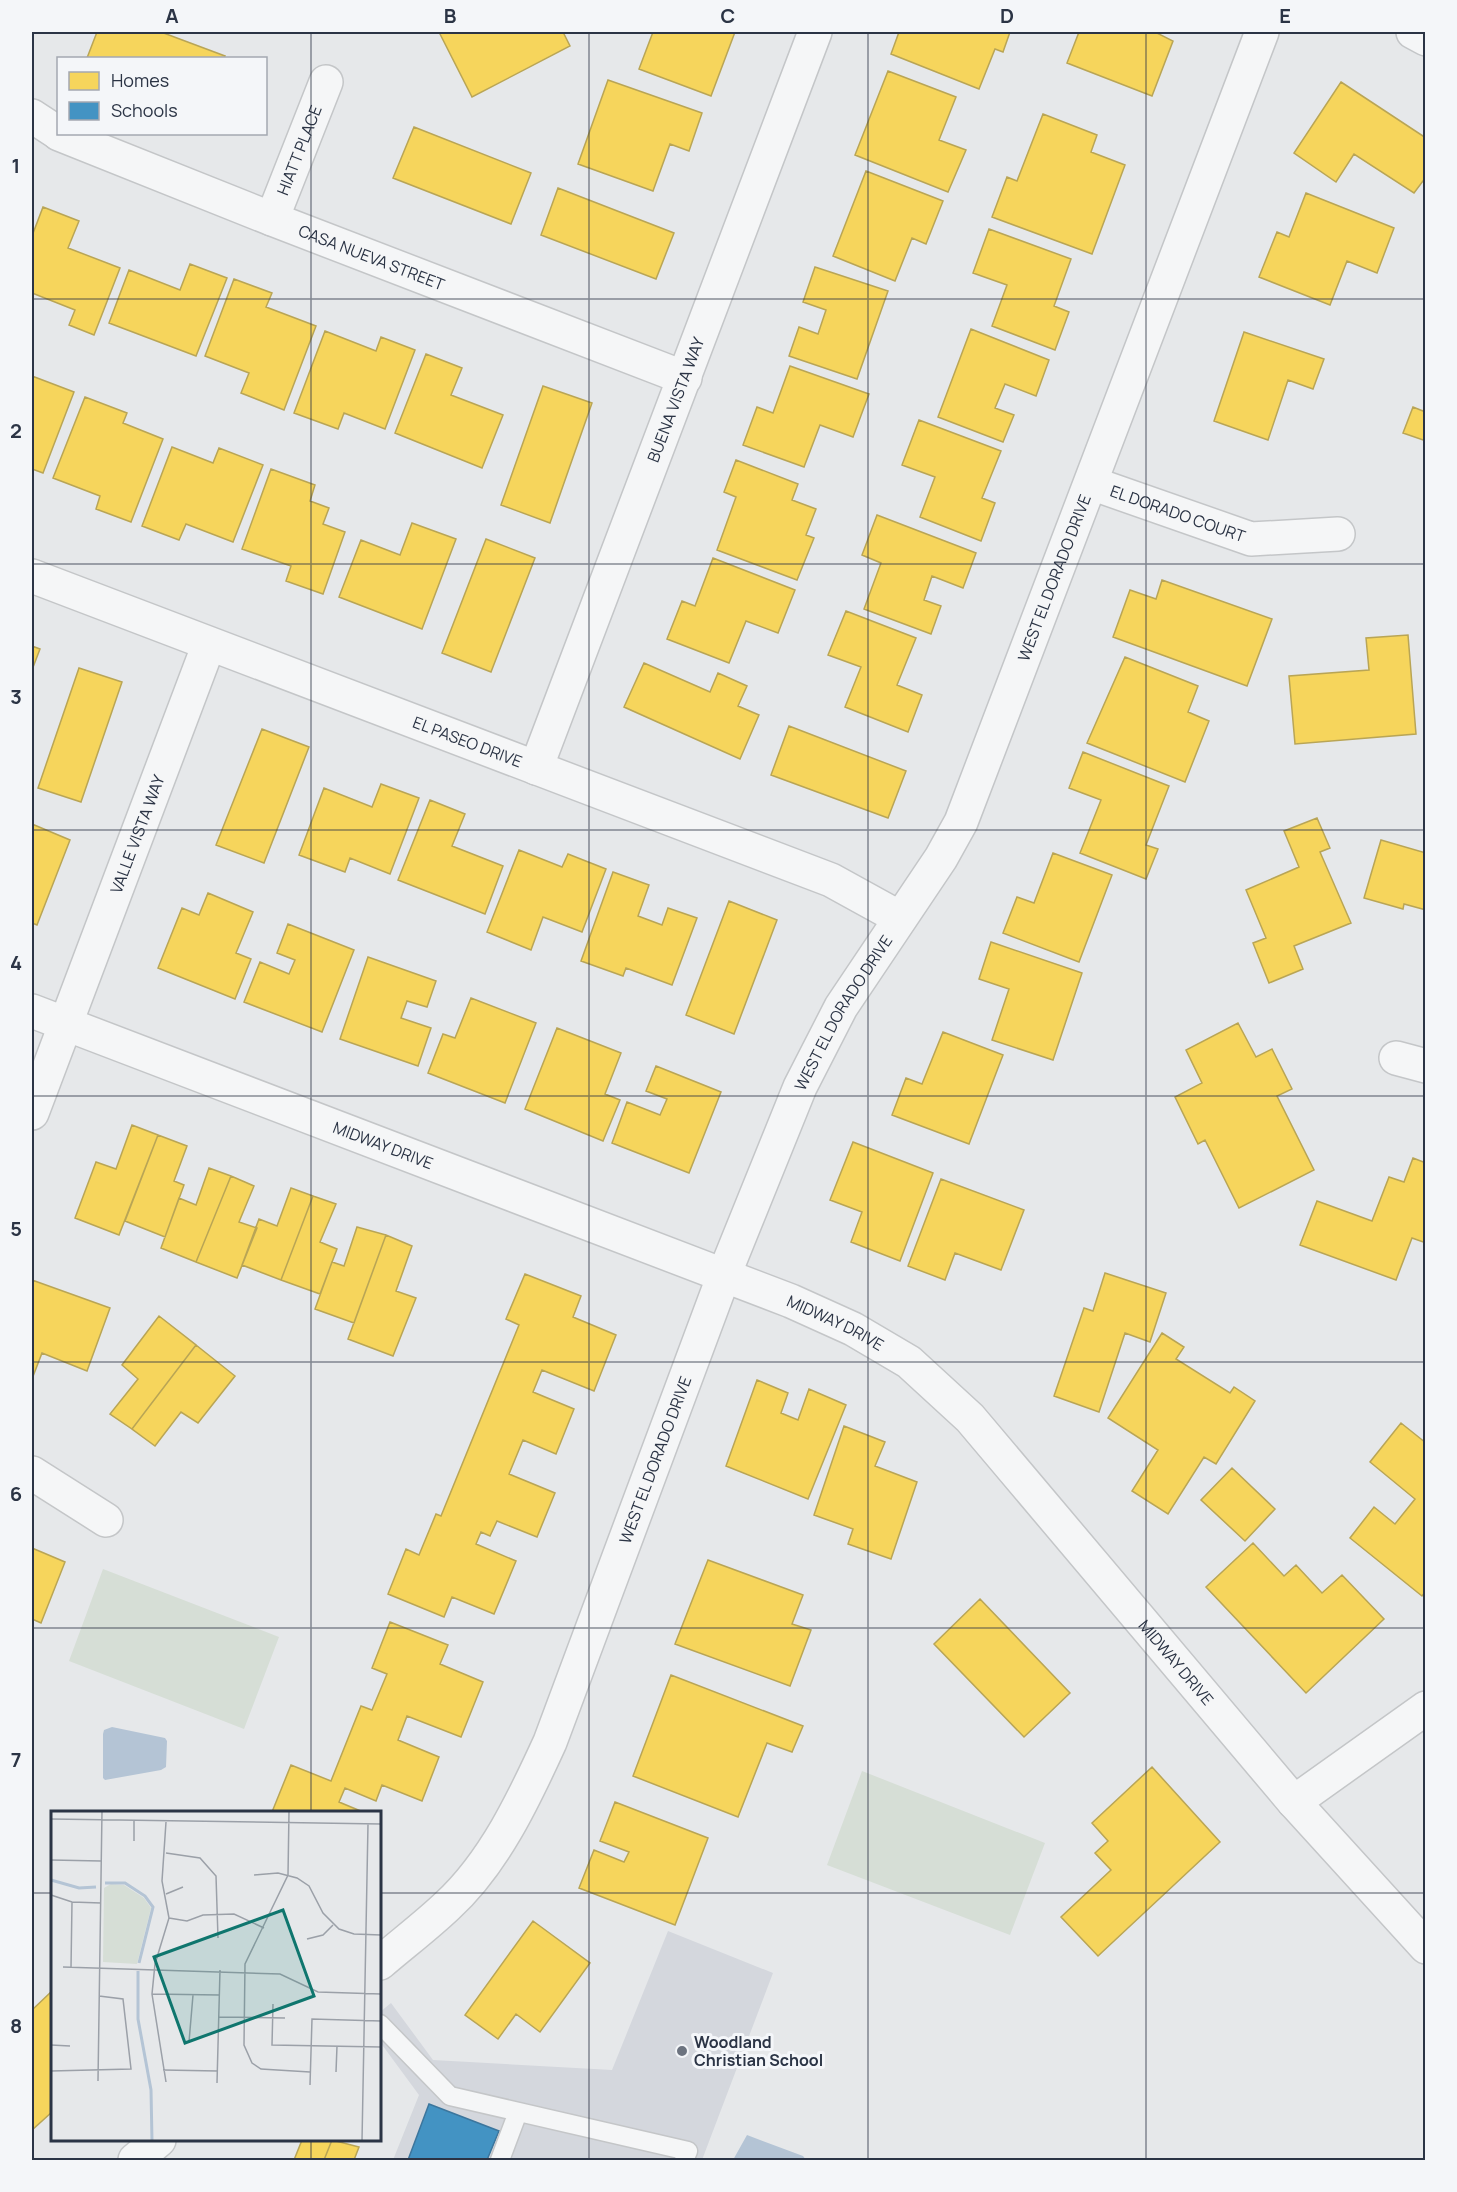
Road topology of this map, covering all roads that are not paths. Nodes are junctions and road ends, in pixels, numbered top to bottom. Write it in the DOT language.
graph roads {
  1 [pos="815,32"];
  2 [pos="1262,32"];
  3 [pos="1413,32"];
  4 [pos="1425,39"];
  5 [pos="326,82"];
  6 [pos="32,116"];
  7 [pos="57,132"];
  8 [pos="64,135"];
  9 [pos="272,219"];
  10 [pos="685,378"];
  11 [pos="1091,483"];
  12 [pos="1338,534"];
  13 [pos="32,576"];
  14 [pos="209,644"];
  15 [pos="536,768"];
  16 [pos="900,918"];
  17 [pos="32,1011"];
  18 [pos="66,1024"];
  19 [pos="32,1113"];
  20 [pos="724,1275"];
  21 [pos="32,1473"];
  22 [pos="106,1520"];
  23 [pos="1425,1708"];
  24 [pos="1294,1802"];
  25 [pos="1425,1947"];
  26 [pos="381,1962"];
  27 [pos="381,2025"];
  28 [pos="518,2112"];
  29 [pos="157,2141"];
  30 [pos="135,2160"];
  31 [pos="500,2160"];
  32 [pos="684,2160"];
  1 -- 10 [label="street, BUENA VISTA WAY"];
  2 -- 11 [label="street, WEST EL DORADO DRIVE"];
  3 -- 4 [label="street"];
  5 -- 9 [label="street, HIATT PLACE"];
  6 -- 7 [label="street, CASA NUEVA STREET"];
  8 -- 9 [label="street, CASA NUEVA STREET"];
  9 -- 10 [label="street, CASA NUEVA STREET"];
  10 -- 15 [label="street, BUENA VISTA WAY"];
  11 -- 12 [label="street, EL DORADO COURT"];
  11 -- 16 [label="street, WEST EL DORADO DRIVE"];
  13 -- 14 [label="street, EL PASEO DRIVE"];
  14 -- 15 [label="street, EL PASEO DRIVE"];
  14 -- 18 [label="street, VALLE VISTA WAY"];
  15 -- 16 [label="street, EL PASEO DRIVE"];
  16 -- 20 [label="street, WEST EL DORADO DRIVE"];
  17 -- 18 [label="street, MIDWAY DRIVE"];
  18 -- 19 [label="street, VALLE VISTA WAY"];
  18 -- 20 [label="street, MIDWAY DRIVE"];
  20 -- 24 [label="street, MIDWAY DRIVE"];
  20 -- 26 [label="street, WEST EL DORADO DRIVE"];
  21 -- 22 [label="street"];
  23 -- 24 [label="street"];
  24 -- 25 [label="street, MIDWAY DRIVE"];
  27 -- 28 [label="lane"];
  28 -- 31 [label="lane"];
  28 -- 32 [label="lane"];
  29 -- 30 [label="street"];
}
